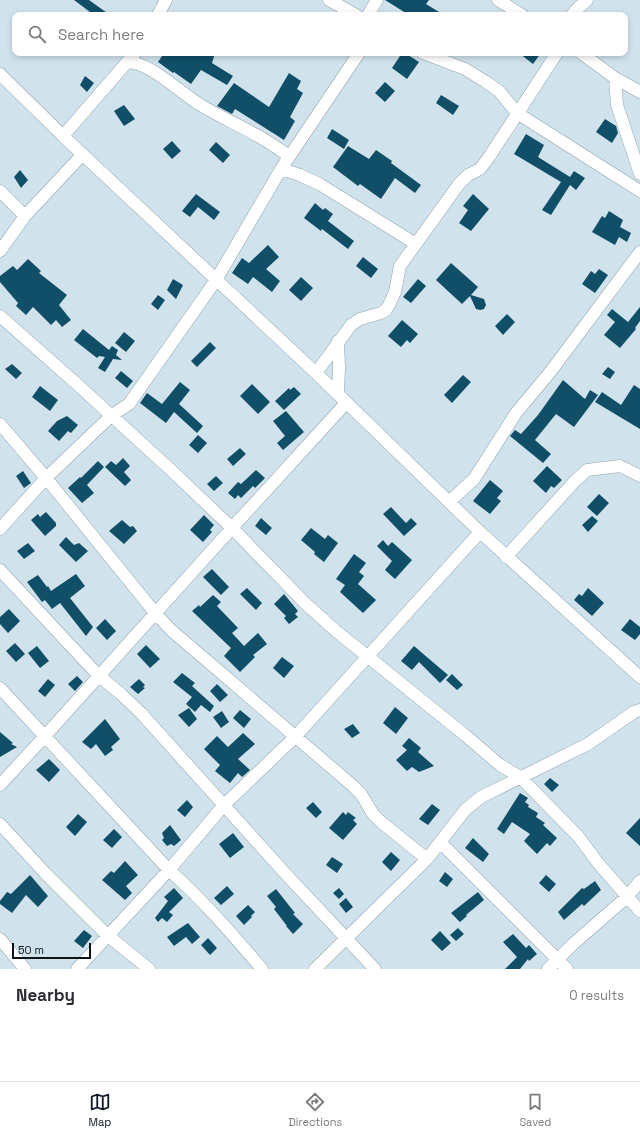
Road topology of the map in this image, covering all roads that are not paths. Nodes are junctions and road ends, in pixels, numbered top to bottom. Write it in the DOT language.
graph roads {
  1 [pos="329,0"];
  2 [pos="377,0"];
  3 [pos="498,0"];
  4 [pos="587,0"];
  5 [pos="163,1"];
  6 [pos="159,12"];
  7 [pos="351,12"];
  8 [pos="370,12"];
  9 [pos="517,12"];
  10 [pos="574,12"];
  11 [pos="357,56"];
  12 [pos="431,56"];
  13 [pos="556,56"];
  14 [pos="585,56"];
  15 [pos="131,58"];
  16 [pos="0,74"];
  17 [pos="615,78"];
  18 [pos="640,92"];
  19 [pos="517,113"];
  20 [pos="63,136"];
  21 [pos="83,154"];
  22 [pos="289,156"];
  23 [pos="281,169"];
  24 [pos="640,174"];
  25 [pos="0,191"];
  26 [pos="640,191"];
  27 [pos="25,216"];
  28 [pos="416,244"];
  29 [pos="0,252"];
  30 [pos="640,252"];
  31 [pos="216,280"];
  32 [pos="0,316"];
  33 [pos="338,341"];
  34 [pos="316,373"];
  35 [pos="338,394"];
  36 [pos="346,403"];
  37 [pos="112,415"];
  38 [pos="0,424"];
  39 [pos="640,476"];
  40 [pos="46,478"];
  41 [pos="449,502"];
  42 [pos="232,528"];
  43 [pos="0,529"];
  44 [pos="480,532"];
  45 [pos="506,557"];
  46 [pos="0,570"];
  47 [pos="156,614"];
  48 [pos="368,657"];
  49 [pos="99,676"];
  50 [pos="640,677"];
  51 [pos="0,688"];
  52 [pos="640,710"];
  53 [pos="45,736"];
  54 [pos="295,737"];
  55 [pos="520,777"];
  56 [pos="0,785"];
  57 [pos="224,804"];
  58 [pos="0,824"];
  59 [pos="440,842"];
  60 [pos="427,859"];
  61 [pos="169,870"];
  62 [pos="640,881"];
  63 [pos="627,896"];
  64 [pos="640,911"];
  65 [pos="107,936"];
  66 [pos="346,938"];
  67 [pos="0,939"];
  68 [pos="558,959"];
  69 [pos="25,969"];
  70 [pos="77,969"];
  71 [pos="149,969"];
  72 [pos="262,969"];
  73 [pos="315,969"];
  74 [pos="375,969"];
  75 [pos="548,969"];
  76 [pos="567,969"];
  1 -- 7 [label="street"];
  2 -- 8 [label="street"];
  3 -- 9 [label="street"];
  4 -- 10 [label="street"];
  5 -- 6 [label="street"];
  11 -- 22 [label="street"];
  12 -- 19 [label="street"];
  13 -- 19 [label="street"];
  14 -- 17 [label="street"];
  15 -- 20 [label="street"];
  15 -- 22 [label="street"];
  16 -- 20 [label="street"];
  17 -- 18 [label="street"];
  17 -- 24 [label="street"];
  19 -- 26 [label="street"];
  19 -- 28 [label="street"];
  20 -- 21 [label="street"];
  21 -- 27 [label="street"];
  21 -- 31 [label="street"];
  22 -- 23 [label="street"];
  23 -- 28 [label="street"];
  23 -- 31 [label="street"];
  25 -- 27 [label="street"];
  27 -- 29 [label="street"];
  28 -- 33 [label="street"];
  30 -- 41 [label="street"];
  31 -- 34 [label="street"];
  31 -- 37 [label="street"];
  32 -- 37 [label="street"];
  33 -- 34 [label="street"];
  33 -- 35 [label="street"];
  34 -- 35 [label="street"];
  35 -- 36 [label="street"];
  36 -- 41 [label="street"];
  36 -- 42 [label="street"];
  37 -- 40 [label="street"];
  37 -- 42 [label="street"];
  38 -- 40 [label="street"];
  39 -- 45 [label="street"];
  40 -- 43 [label="street"];
  40 -- 47 [label="street"];
  41 -- 44 [label="street"];
  42 -- 47 [label="street"];
  42 -- 48 [label="street"];
  44 -- 45 [label="street"];
  44 -- 48 [label="street"];
  45 -- 50 [label="street"];
  46 -- 49 [label="street"];
  47 -- 49 [label="street"];
  47 -- 54 [label="street"];
  48 -- 54 [label="street"];
  48 -- 55 [label="street"];
  49 -- 53 [label="street"];
  49 -- 57 [label="street"];
  51 -- 53 [label="street"];
  52 -- 55 [label="street"];
  53 -- 56 [label="street"];
  53 -- 61 [label="street"];
  54 -- 57 [label="street"];
  54 -- 60 [label="street"];
  55 -- 59 [label="street"];
  55 -- 63 [label="street"];
  57 -- 61 [label="street"];
  57 -- 66 [label="street"];
  58 -- 65 [label="street"];
  59 -- 60 [label="street"];
  59 -- 68 [label="street"];
  60 -- 66 [label="street"];
  61 -- 65 [label="street"];
  61 -- 72 [label="street"];
  62 -- 63 [label="street"];
  63 -- 64 [label="street"];
  63 -- 68 [label="street"];
  65 -- 70 [label="street"];
  65 -- 71 [label="street"];
  66 -- 73 [label="street"];
  66 -- 74 [label="street"];
  67 -- 69 [label="street"];
  68 -- 75 [label="street"];
  68 -- 76 [label="street"];
}
